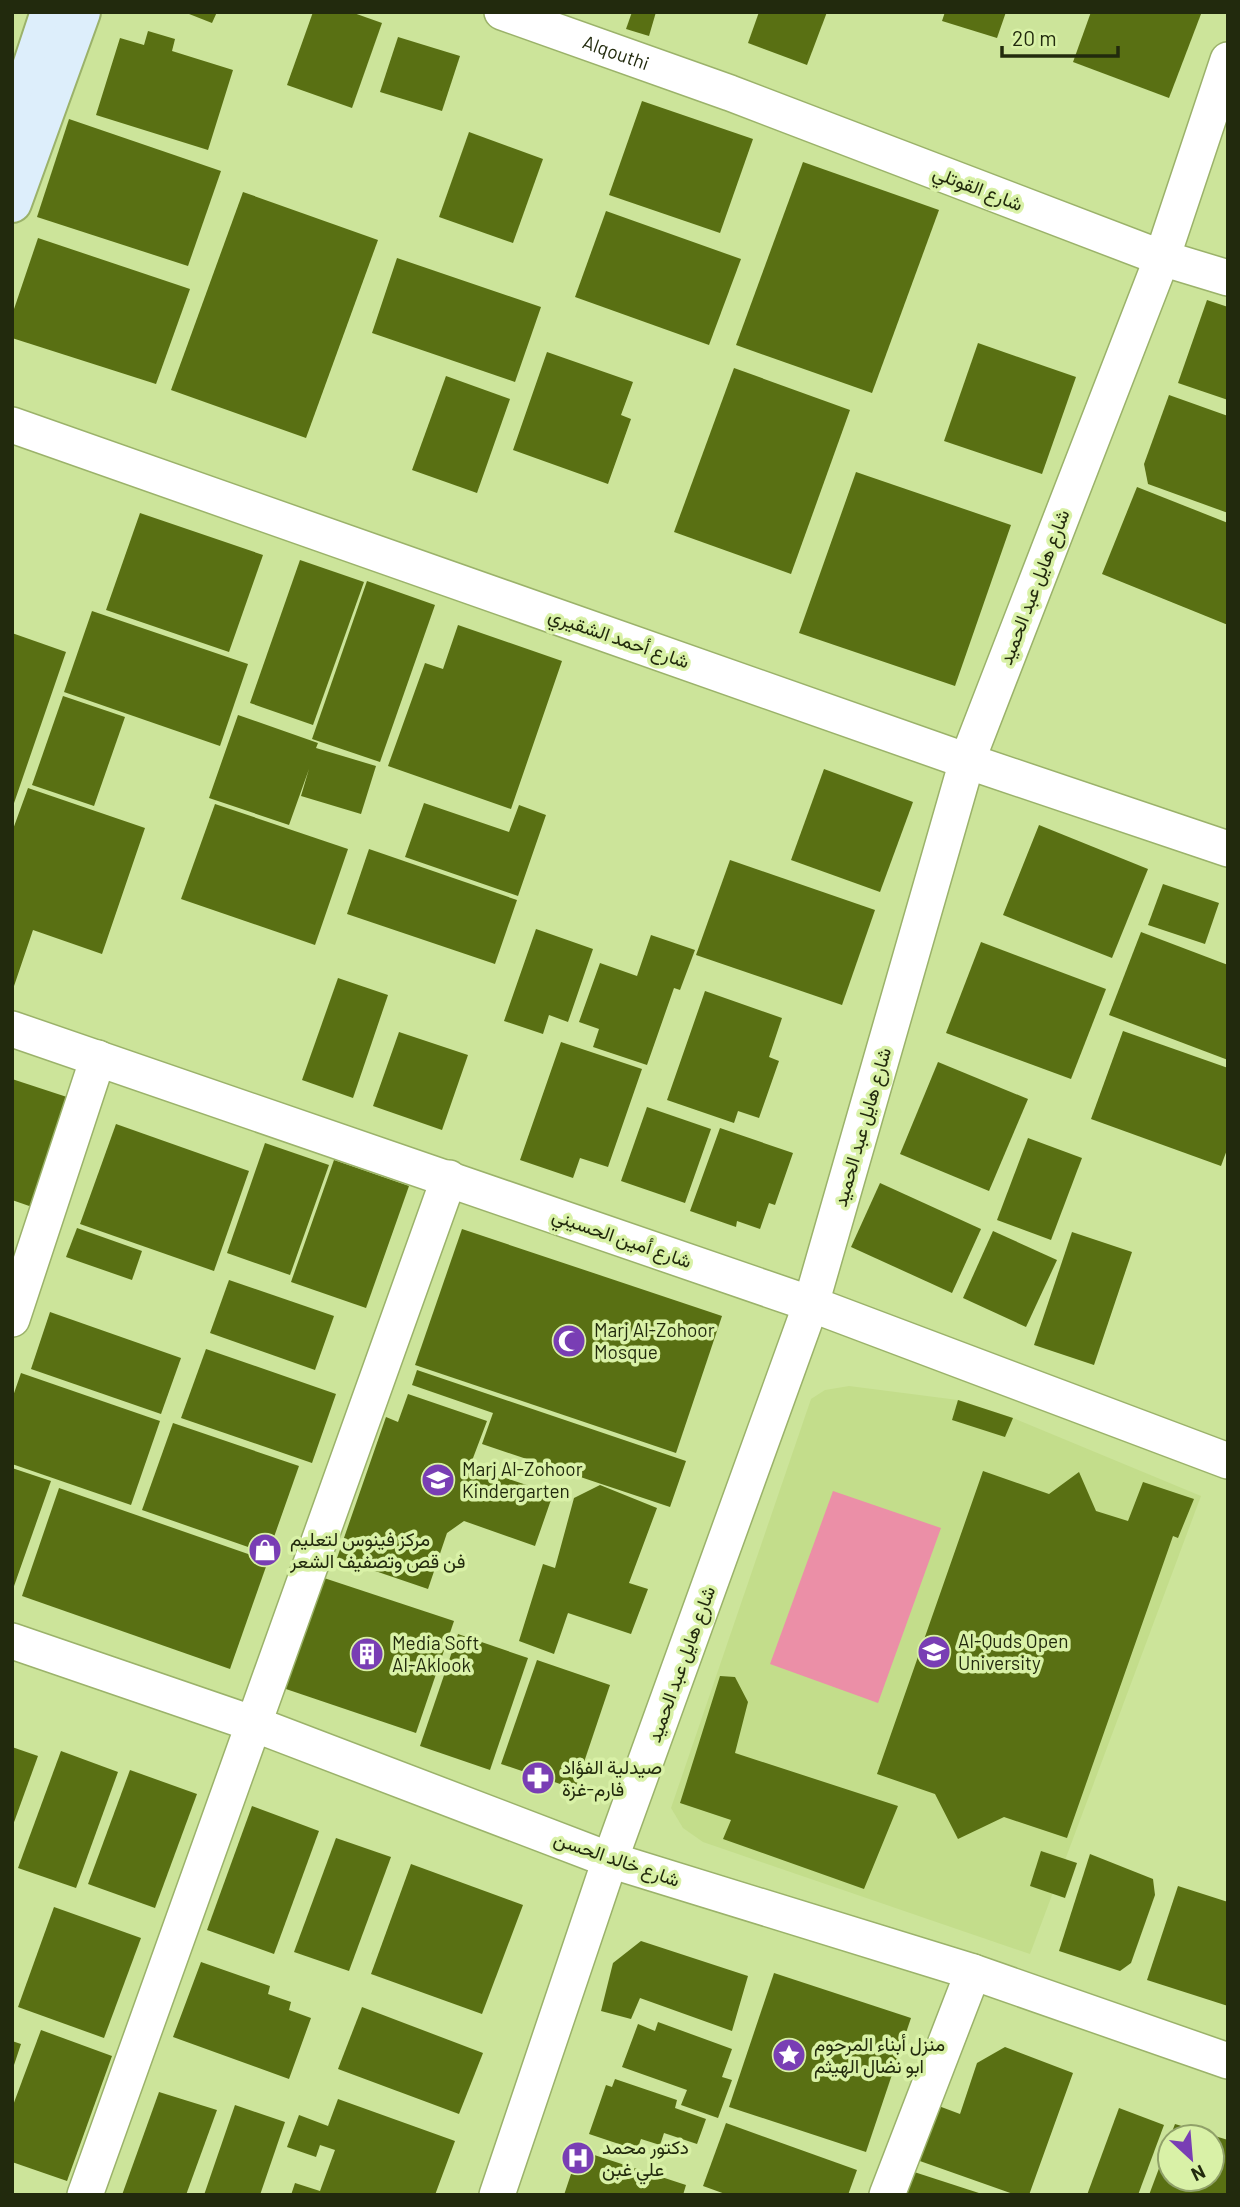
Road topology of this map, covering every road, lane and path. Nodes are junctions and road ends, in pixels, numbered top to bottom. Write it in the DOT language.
graph roads {
  1 [pos="50,12"];
  2 [pos="81,12"];
  3 [pos="502,12"];
  4 [pos="1228,60"];
  5 [pos="730,93"];
  6 [pos="12,127"];
  7 [pos="12,203"];
  8 [pos="1162,258"];
  9 [pos="1228,278"];
  10 [pos="12,425"];
  11 [pos="967,761"];
  12 [pos="1228,849"];
  13 [pos="12,1029"];
  14 [pos="98,1058"];
  15 [pos="449,1178"];
  16 [pos="811,1304"];
  17 [pos="12,1319"];
  18 [pos="1228,1461"];
  19 [pos="12,1641"];
  20 [pos="254,1724"];
  21 [pos="610,1860"];
  22 [pos="973,1972"];
  23 [pos="1228,2061"];
  24 [pos="85,2195"];
  25 [pos="497,2195"];
  26 [pos="887,2195"];
  1 -- 6 [label="main road"];
  2 -- 7 [label="main road"];
  3 -- 5 [label="street, Alqouthi"];
  4 -- 8 [label="street, شارع هايل عبد الحميد"];
  5 -- 8 [label="street, شارع القوتلي"];
  8 -- 9 [label="street, شارع القوتلي"];
  8 -- 11 [label="street, شارع هايل عبد الحميد"];
  10 -- 11 [label="street, شارع أحمد الشقيري"];
  11 -- 12 [label="street, شارع أحمد الشقيري"];
  11 -- 16 [label="street, شارع هايل عبد الحميد"];
  13 -- 14 [label="street, شارع أمين الحسيني"];
  14 -- 15 [label="street, شارع أمين الحسيني"];
  14 -- 17 [label="street"];
  15 -- 16 [label="street, شارع أمين الحسيني"];
  15 -- 20 [label="street"];
  16 -- 18 [label="street, شارع أمين الحسيني"];
  16 -- 21 [label="street, شارع هايل عبد الحميد"];
  19 -- 20 [label="street, شارع خالد الحسن"];
  20 -- 21 [label="street, شارع خالد الحسن"];
  20 -- 24 [label="street"];
  21 -- 22 [label="street, شارع خالد الحسن"];
  21 -- 25 [label="street, شارع هايل عبد الحميد"];
  22 -- 23 [label="street, شارع خالد الحسن"];
  22 -- 26 [label="street"];
}
